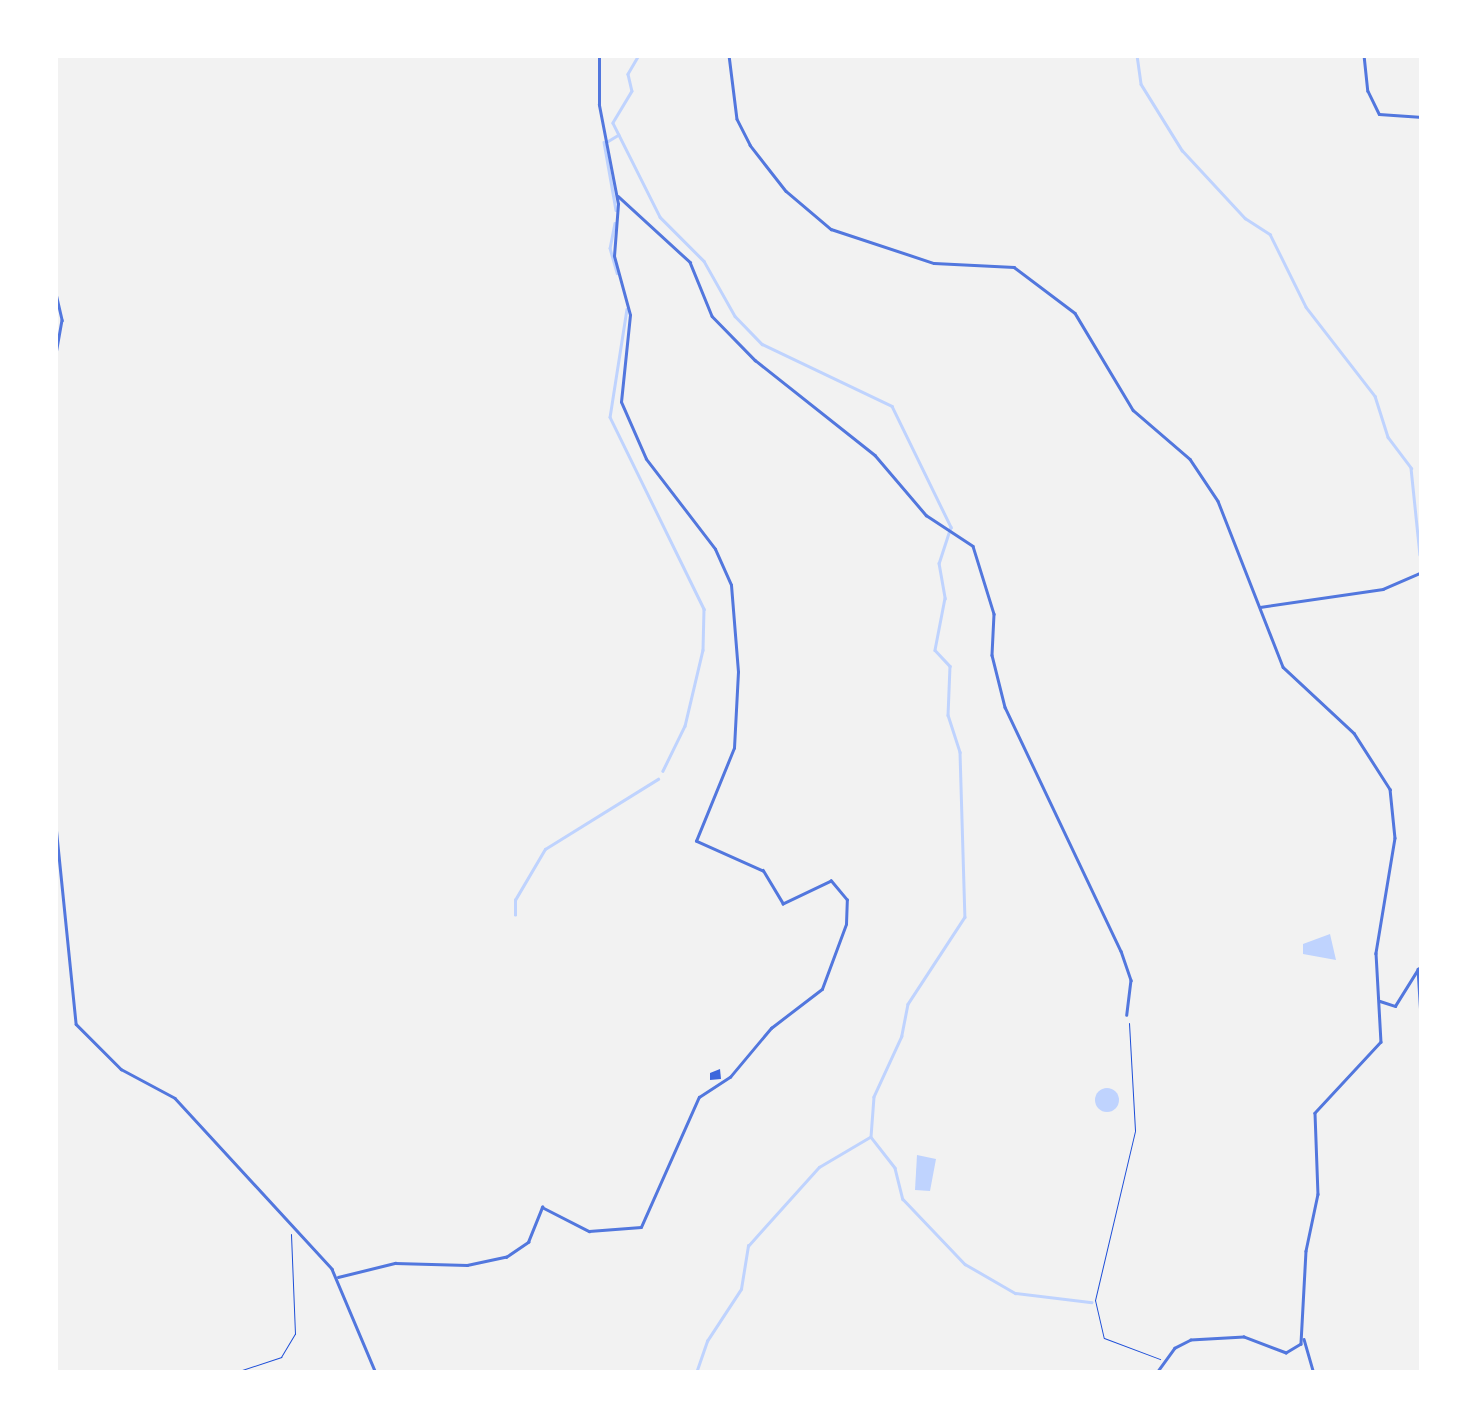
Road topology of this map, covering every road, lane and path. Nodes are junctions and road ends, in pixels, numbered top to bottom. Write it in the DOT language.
graph roads {
  1 [pos="599,55"];
  2 [pos="729,55"];
  3 [pos="1364,55"];
  4 [pos="1422,117"];
  5 [pos="617,195"];
  6 [pos="55,289"];
  7 [pos="1422,338"];
  8 [pos="1422,344"];
  9 [pos="55,359"];
  10 [pos="1422,572"];
  11 [pos="1258,608"];
  12 [pos="55,816"];
  13 [pos="1379,1000"];
  14 [pos="1127,1015"];
  15 [pos="1422,1032"];
  16 [pos="283,1226"];
  17 [pos="338,1276"];
  18 [pos="1303,1338"];
  19 [pos="1168,1357"];
  20 [pos="233,1373"];
  21 [pos="376,1373"];
  22 [pos="1157,1373"];
  23 [pos="1314,1373"];
  1 -- 5 [label="street"];
  2 -- 11 [label="street"];
  3 -- 4 [label="street"];
  5 -- 14 [label="street"];
  5 -- 17 [label="street"];
  6 -- 9 [label="street"];
  7 -- 8 [label="street"];
  10 -- 11 [label="street"];
  11 -- 13 [label="street"];
  12 -- 17 [label="street"];
  13 -- 15 [label="street"];
  13 -- 18 [label="street"];
  14 -- 19 [label="path"];
  16 -- 20 [label="path"];
  17 -- 21 [label="street"];
  18 -- 19 [label="street"];
  18 -- 23 [label="street"];
  19 -- 22 [label="street"];
}
